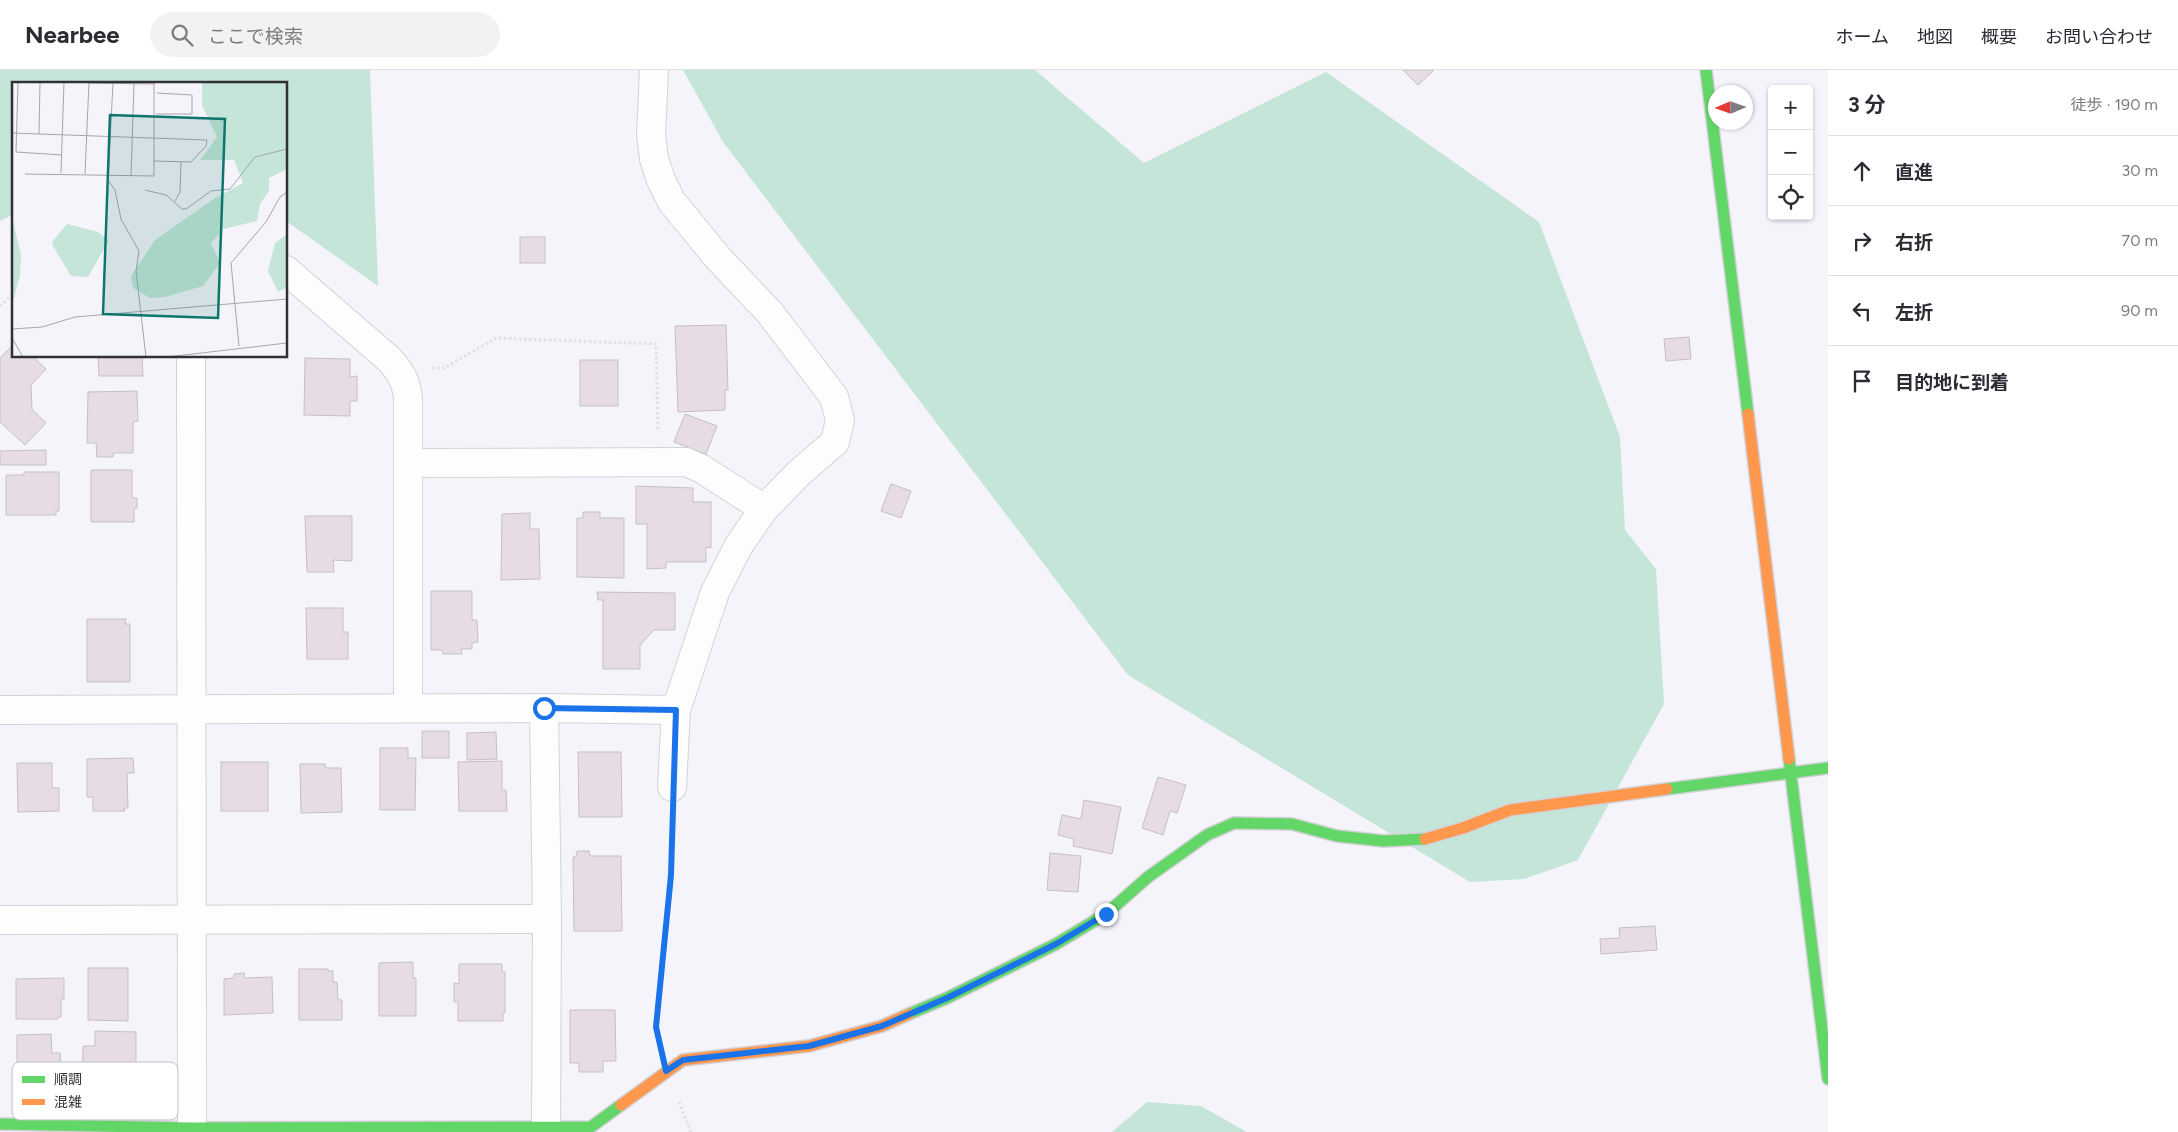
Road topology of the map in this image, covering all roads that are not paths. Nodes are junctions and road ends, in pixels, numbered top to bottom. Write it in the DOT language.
graph roads {
  1 [pos="654,70"];
  2 [pos="1706,70"];
  3 [pos="288,272"];
  4 [pos="191,358"];
  5 [pos="408,463"];
  6 [pos="764,509"];
  7 [pos="408,707"];
  8 [pos="544,708"];
  9 [pos="0,710"];
  10 [pos="191,710"];
  11 [pos="676,710"];
  12 [pos="1828,768"];
  13 [pos="1790,772"];
  14 [pos="672,787"];
  15 [pos="0,920"];
  16 [pos="547,920"];
  17 [pos="193,921"];
  18 [pos="1828,1079"];
  19 [pos="0,1124"];
  20 [pos="546,1129"];
  21 [pos="192,1130"];
  1 -- 6 [label="street"];
  2 -- 13 [label="street"];
  3 -- 5 [label="street"];
  4 -- 10 [label="street"];
  5 -- 6 [label="street"];
  5 -- 7 [label="street"];
  6 -- 11 [label="street"];
  7 -- 8 [label="street"];
  7 -- 10 [label="street"];
  8 -- 11 [label="street"];
  8 -- 16 [label="street"];
  9 -- 10 [label="street"];
  10 -- 17 [label="street"];
  11 -- 14 [label="street"];
  12 -- 13 [label="street"];
  13 -- 18 [label="street"];
  13 -- 20 [label="street"];
  15 -- 17 [label="street"];
  16 -- 17 [label="street"];
  16 -- 20 [label="street"];
  17 -- 21 [label="street"];
  19 -- 21 [label="street"];
  20 -- 21 [label="street"];
}
